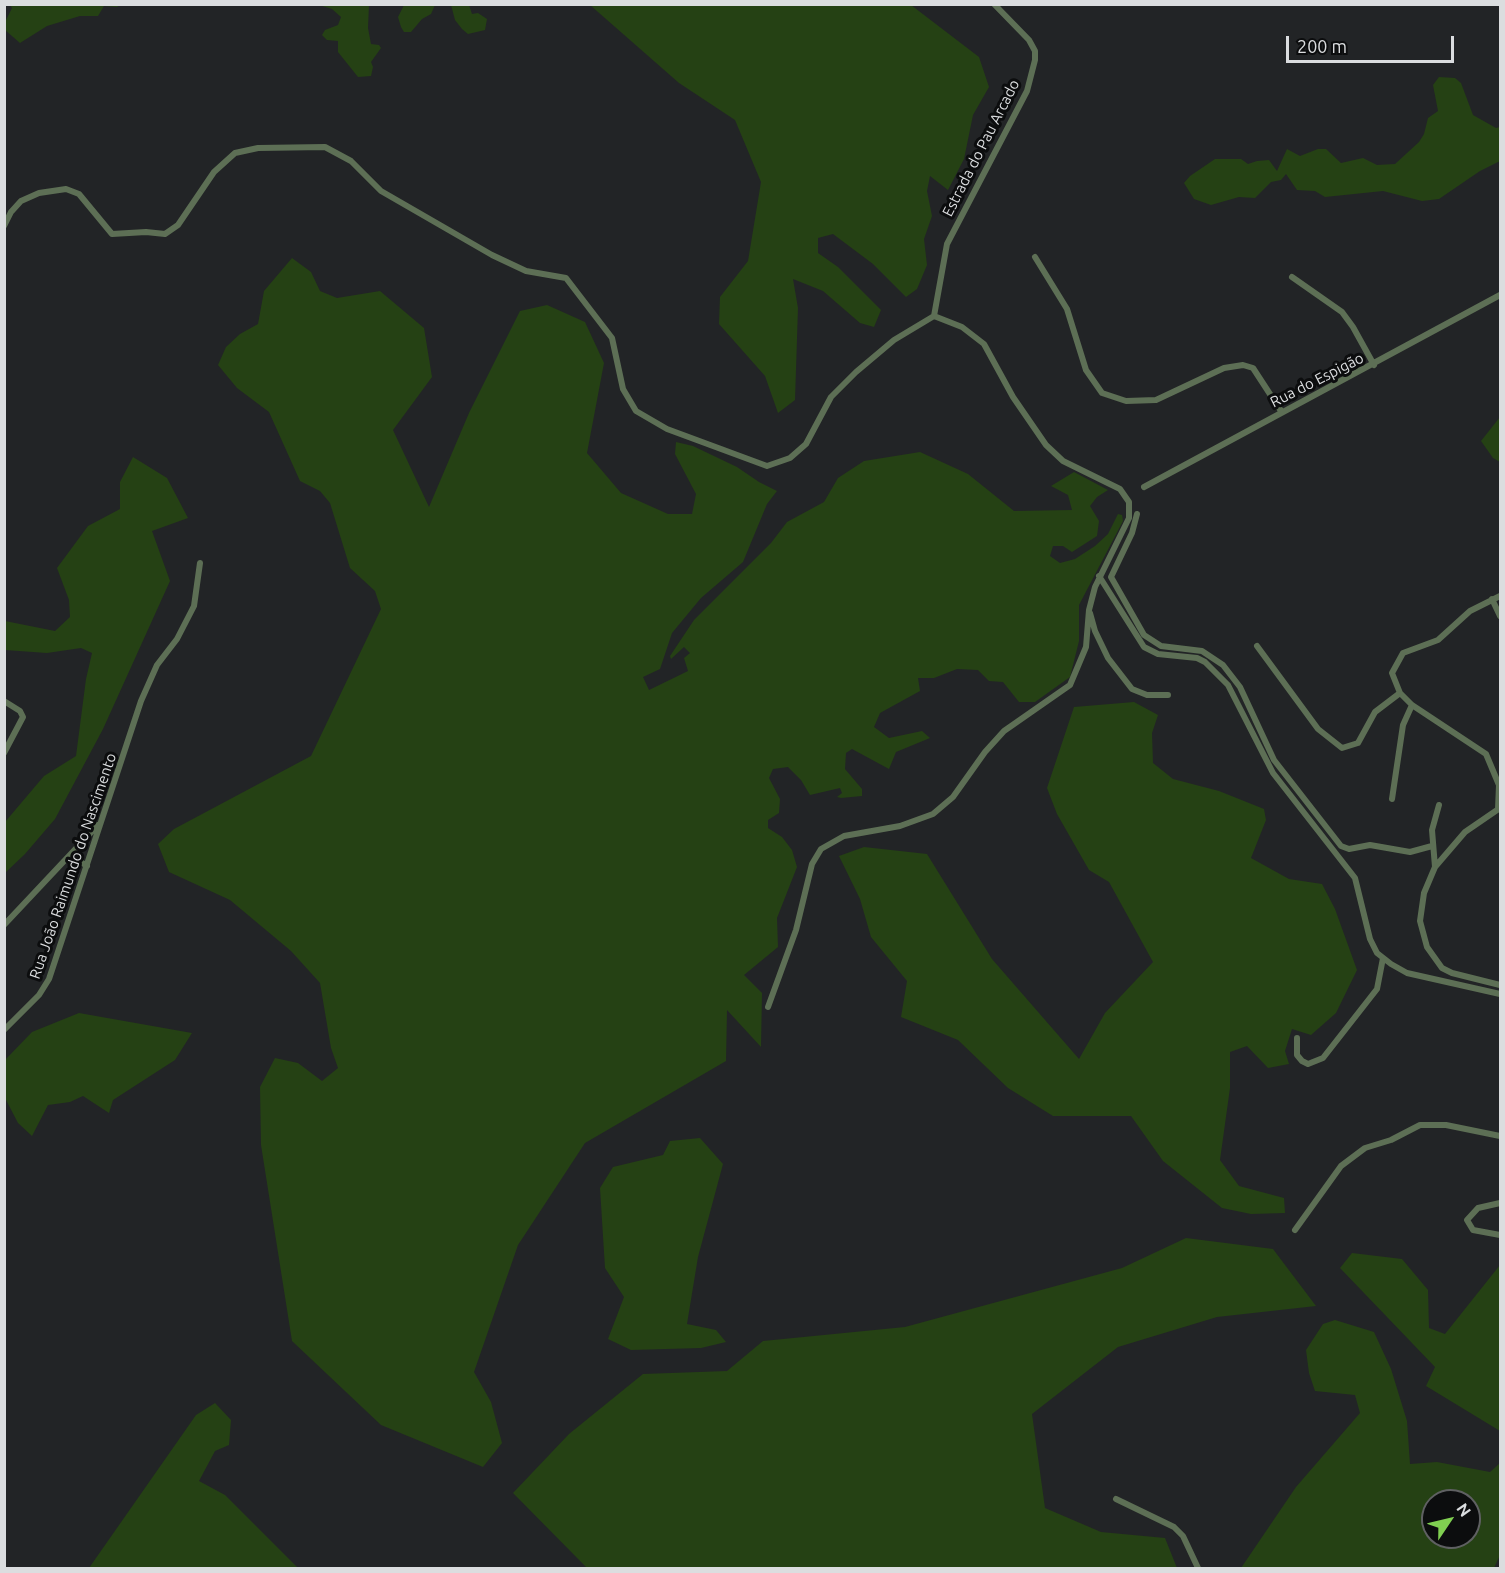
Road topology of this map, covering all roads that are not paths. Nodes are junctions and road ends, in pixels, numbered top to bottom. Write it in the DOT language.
graph roads {
  1 [pos="994,4"];
  2 [pos="4,226"];
  3 [pos="1035,257"];
  4 [pos="1292,277"];
  5 [pos="1500,295"];
  6 [pos="934,316"];
  7 [pos="1374,365"];
  8 [pos="1281,411"];
  9 [pos="1144,487"];
  10 [pos="1137,514"];
  11 [pos="200,563"];
  12 [pos="1100,576"];
  13 [pos="1500,596"];
  14 [pos="1492,599"];
  15 [pos="1090,603"];
  16 [pos="1500,616"];
  17 [pos="1257,646"];
  18 [pos="1400,693"];
  19 [pos="1168,695"];
  20 [pos="4,701"];
  21 [pos="1412,705"];
  22 [pos="4,753"];
  23 [pos="1392,800"];
  24 [pos="1439,805"];
  25 [pos="1499,809"];
  26 [pos="100,822"];
  27 [pos="1432,846"];
  28 [pos="70,855"];
  29 [pos="87,866"];
  30 [pos="1436,867"];
  31 [pos="4,926"];
  32 [pos="1383,958"];
  33 [pos="1500,986"];
  34 [pos="1500,994"];
  35 [pos="768,1007"];
  36 [pos="4,1030"];
  37 [pos="1297,1038"];
  38 [pos="1500,1137"];
  39 [pos="1500,1203"];
  40 [pos="1295,1230"];
  41 [pos="1500,1235"];
  42 [pos="1116,1499"];
  43 [pos="1198,1569"];
  1 -- 6 [label="street, Estrada do Pau Arcado"];
  2 -- 6 [label="street"];
  3 -- 8 [label="street"];
  4 -- 7 [label="street"];
  5 -- 7 [label="street, Rua do Espigão"];
  6 -- 12 [label="street"];
  7 -- 8 [label="street, Rua do Espigão"];
  8 -- 9 [label="street, Rua do Espigão"];
  10 -- 27 [label="street"];
  11 -- 26 [label="street, Rua João Raimundo do Nascimento"];
  12 -- 15 [label="street"];
  12 -- 32 [label="street"];
  13 -- 14 [label="street"];
  14 -- 16 [label="street"];
  14 -- 18 [label="street"];
  15 -- 19 [label="street"];
  15 -- 35 [label="street"];
  17 -- 18 [label="street"];
  18 -- 21 [label="street"];
  20 -- 22 [label="street"];
  21 -- 23 [label="street"];
  21 -- 25 [label="street"];
  24 -- 27 [label="street"];
  25 -- 30 [label="street"];
  26 -- 28 [label="street"];
  26 -- 29 [label="street, Rua João Raimundo do Nascimento"];
  27 -- 30 [label="street"];
  28 -- 29 [label="street"];
  28 -- 31 [label="street"];
  29 -- 36 [label="street, Rua João Raimundo do Nascimento"];
  30 -- 33 [label="street"];
  32 -- 34 [label="street"];
  32 -- 37 [label="street"];
  38 -- 40 [label="street"];
  39 -- 41 [label="street"];
  42 -- 43 [label="street"];
}
